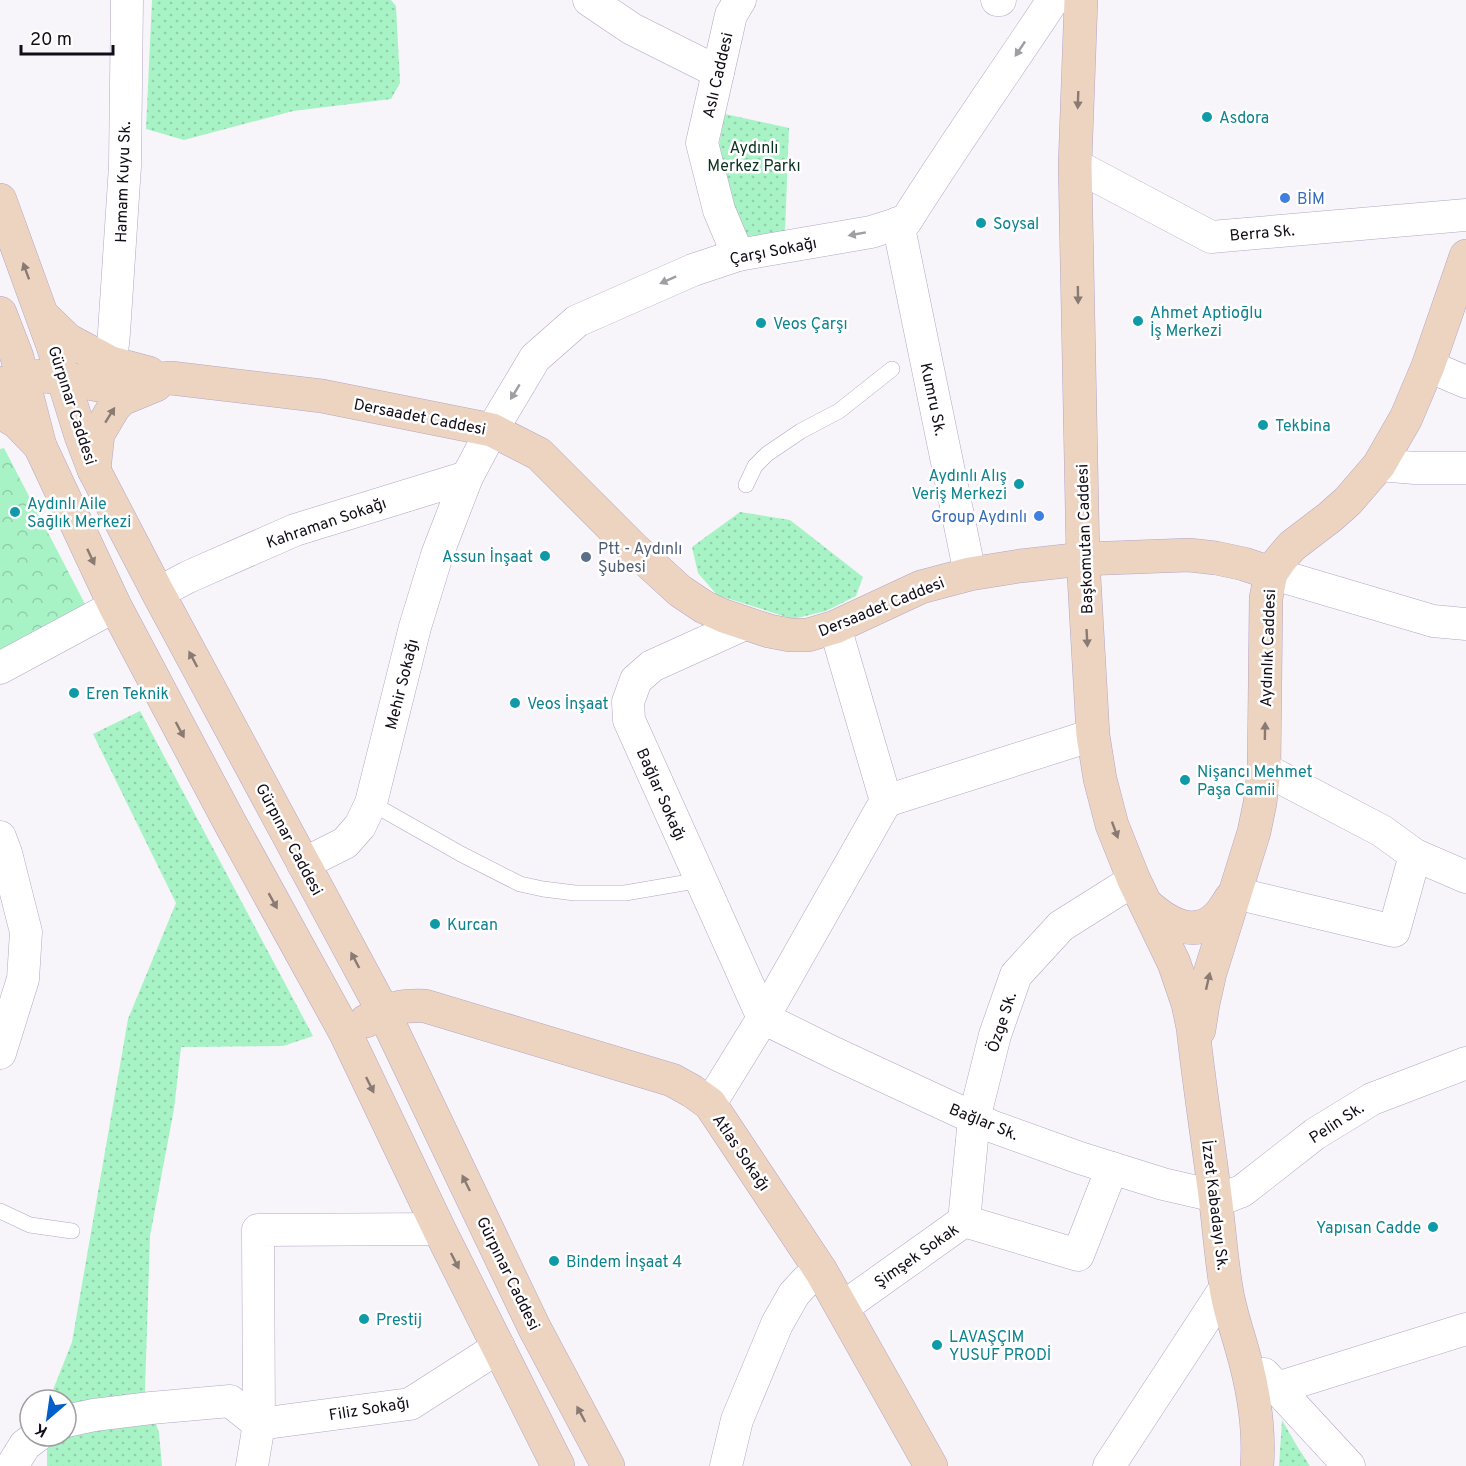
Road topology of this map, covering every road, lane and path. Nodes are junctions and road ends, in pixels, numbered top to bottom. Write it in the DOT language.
graph roads {
  1 [pos="127,0"];
  2 [pos="589,0"];
  3 [pos="740,0"];
  4 [pos="1053,0"];
  5 [pos="1081,0"];
  6 [pos="718,72"];
  7 [pos="1075,165"];
  8 [pos="0,200"];
  9 [pos="1466,215"];
  10 [pos="898,223"];
  11 [pos="738,255"];
  12 [pos="1466,256"];
  13 [pos="0,313"];
  14 [pos="42,315"];
  15 [pos="111,363"];
  16 [pos="1428,366"];
  17 [pos="892,369"];
  18 [pos="63,378"];
  19 [pos="171,378"];
  20 [pos="1466,382"];
  21 [pos="10,392"];
  22 [pos="492,430"];
  23 [pos="81,436"];
  24 [pos="1379,465"];
  25 [pos="1466,468"];
  26 [pos="94,470"];
  27 [pos="467,477"];
  28 [pos="746,485"];
  29 [pos="1083,559"];
  30 [pos="1271,573"];
  31 [pos="970,574"];
  32 [pos="158,593"];
  33 [pos="115,606"];
  34 [pos="745,624"];
  35 [pos="1466,624"];
  36 [pos="835,627"];
  37 [pos="0,668"];
  38 [pos="1093,735"];
  39 [pos="1264,769"];
  40 [pos="886,801"];
  41 [pos="371,803"];
  42 [pos="0,837"];
  43 [pos="1415,855"];
  44 [pos="303,864"];
  45 [pos="1466,877"];
  46 [pos="701,880"];
  47 [pos="1141,892"];
  48 [pos="1235,893"];
  49 [pos="383,1011"];
  50 [pos="763,1018"];
  51 [pos="345,1032"];
  52 [pos="0,1053"];
  53 [pos="1197,1060"];
  54 [pos="1466,1063"];
  55 [pos="710,1104"];
  56 [pos="974,1119"];
  57 [pos="1112,1168"];
  58 [pos="1215,1196"];
  59 [pos="0,1211"];
  60 [pos="964,1221"];
  61 [pos="439,1229"];
  62 [pos="72,1231"];
  63 [pos="821,1271"];
  64 [pos="1226,1287"];
  65 [pos="842,1308"];
  66 [pos="1466,1329"];
  67 [pos="500,1347"];
  68 [pos="1242,1350"];
  69 [pos="1277,1388"];
  70 [pos="78,1418"];
  71 [pos="259,1424"];
  72 [pos="23,1448"];
  73 [pos="12,1466"];
  74 [pos="252,1466"];
  75 [pos="558,1466"];
  76 [pos="608,1466"];
  77 [pos="726,1466"];
  78 [pos="931,1466"];
  79 [pos="1109,1466"];
  80 [pos="1257,1466"];
  81 [pos="1349,1466"];
  1 -- 15 [label="street, Hamam Kuyu Sk."];
  2 -- 6 [label="street"];
  3 -- 6 [label="street, Aslı Caddesi"];
  4 -- 10 [label="street, Çarşı Sokağı, one-way"];
  5 -- 7 [label="street, Başkomutan Caddesi, one-way"];
  6 -- 11 [label="street, Aslı Caddesi"];
  7 -- 9 [label="street, Berra Sk."];
  7 -- 29 [label="street, Başkomutan Caddesi, one-way"];
  14 -- 8 [label="street, Gürpınar Caddesi, one-way"];
  10 -- 11 [label="street, Çarşı Sokağı, one-way"];
  10 -- 31 [label="street, Kumru Sk."];
  11 -- 22 [label="street, Çarşı Sokağı, one-way"];
  12 -- 16 [label="street, Aydınlık Caddesi"];
  13 -- 21 [label="street"];
  14 -- 15 [label="street"];
  14 -- 18 [label="street, Gürpınar Caddesi"];
  15 -- 19 [label="street"];
  16 -- 20 [label="street"];
  16 -- 24 [label="street, Aydınlık Caddesi"];
  17 -- 28 [label="lane"];
  18 -- 19 [label="street, Dersaadet Caddesi"];
  18 -- 21 [label="street, Dersaadet Caddesi"];
  18 -- 23 [label="street, Gürpınar Caddesi"];
  19 -- 22 [label="street, Dersaadet Caddesi"];
  26 -- 19 [label="street, one-way"];
  21 -- 23 [label="street"];
  21 -- 33 [label="street, one-way"];
  22 -- 27 [label="street, Çarşı Sokağı"];
  22 -- 34 [label="street, Dersaadet Caddesi"];
  23 -- 26 [label="street, Gürpınar Caddesi"];
  24 -- 25 [label="street"];
  24 -- 30 [label="street, Aydınlık Caddesi"];
  26 -- 32 [label="street, Gürpınar Caddesi"];
  27 -- 32 [label="street, Kahraman Sokağı"];
  27 -- 41 [label="street, Mehir Sokağı"];
  29 -- 30 [label="street, Dersaadet Caddesi"];
  29 -- 31 [label="street, Dersaadet Caddesi"];
  29 -- 38 [label="street, Başkomutan Caddesi, one-way"];
  30 -- 35 [label="street"];
  39 -- 30 [label="street, Aydınlık Caddesi, one-way"];
  31 -- 36 [label="street, Dersaadet Caddesi"];
  44 -- 32 [label="street, Gürpınar Caddesi, one-way"];
  33 -- 37 [label="street"];
  33 -- 51 [label="street, one-way"];
  34 -- 36 [label="street, Dersaadet Caddesi"];
  34 -- 46 [label="street, Bağlar Sokağı"];
  36 -- 40 [label="street"];
  38 -- 40 [label="street"];
  38 -- 47 [label="street, Başkomutan Caddesi, one-way"];
  39 -- 43 [label="street"];
  39 -- 48 [label="street, Aydınlık Caddesi"];
  40 -- 50 [label="street"];
  41 -- 44 [label="street, Mehir Sokağı"];
  41 -- 46 [label="lane"];
  42 -- 52 [label="street"];
  43 -- 45 [label="street"];
  43 -- 48 [label="street"];
  49 -- 44 [label="street, Gürpınar Caddesi, one-way"];
  46 -- 50 [label="street, Bağlar Sokağı"];
  47 -- 48 [label="street"];
  47 -- 53 [label="street, Başkomutan Caddesi"];
  47 -- 56 [label="street, Özge Sk."];
  53 -- 48 [label="street, Aydınlık Caddesi, one-way"];
  49 -- 51 [label="street, Atlas Sokağı"];
  49 -- 55 [label="street, Atlas Sokağı"];
  76 -- 49 [label="street, Gürpınar Caddesi, one-way"];
  50 -- 55 [label="street"];
  50 -- 56 [label="street, Bağlar Sk."];
  51 -- 61 [label="street, one-way"];
  53 -- 58 [label="street, İzzet Kabadayı Sk."];
  54 -- 58 [label="street, Pelin Sk."];
  55 -- 63 [label="street, Atlas Sokağı"];
  56 -- 57 [label="street, Bağlar Sk."];
  56 -- 60 [label="street, Özge Sk."];
  57 -- 58 [label="street, Bağlar Sk."];
  57 -- 60 [label="street, Şimşek Sokak"];
  58 -- 64 [label="street, İzzet Kabadayı Sk."];
  59 -- 62 [label="lane"];
  60 -- 65 [label="street, Şimşek Sokak"];
  61 -- 67 [label="street, one-way"];
  61 -- 71 [label="street"];
  63 -- 65 [label="street, Atlas Sokağı"];
  63 -- 77 [label="street"];
  64 -- 68 [label="street, İzzet Kabadayı Sk."];
  64 -- 79 [label="street"];
  65 -- 78 [label="street, Atlas Sokağı"];
  66 -- 69 [label="street"];
  67 -- 71 [label="street, Filiz Sokağı"];
  67 -- 75 [label="street"];
  68 -- 69 [label="street"];
  68 -- 80 [label="street, İzzet Kabadayı Sk."];
  69 -- 81 [label="street"];
  70 -- 71 [label="street"];
  71 -- 74 [label="street"];
  72 -- 73 [label="street"];
}
